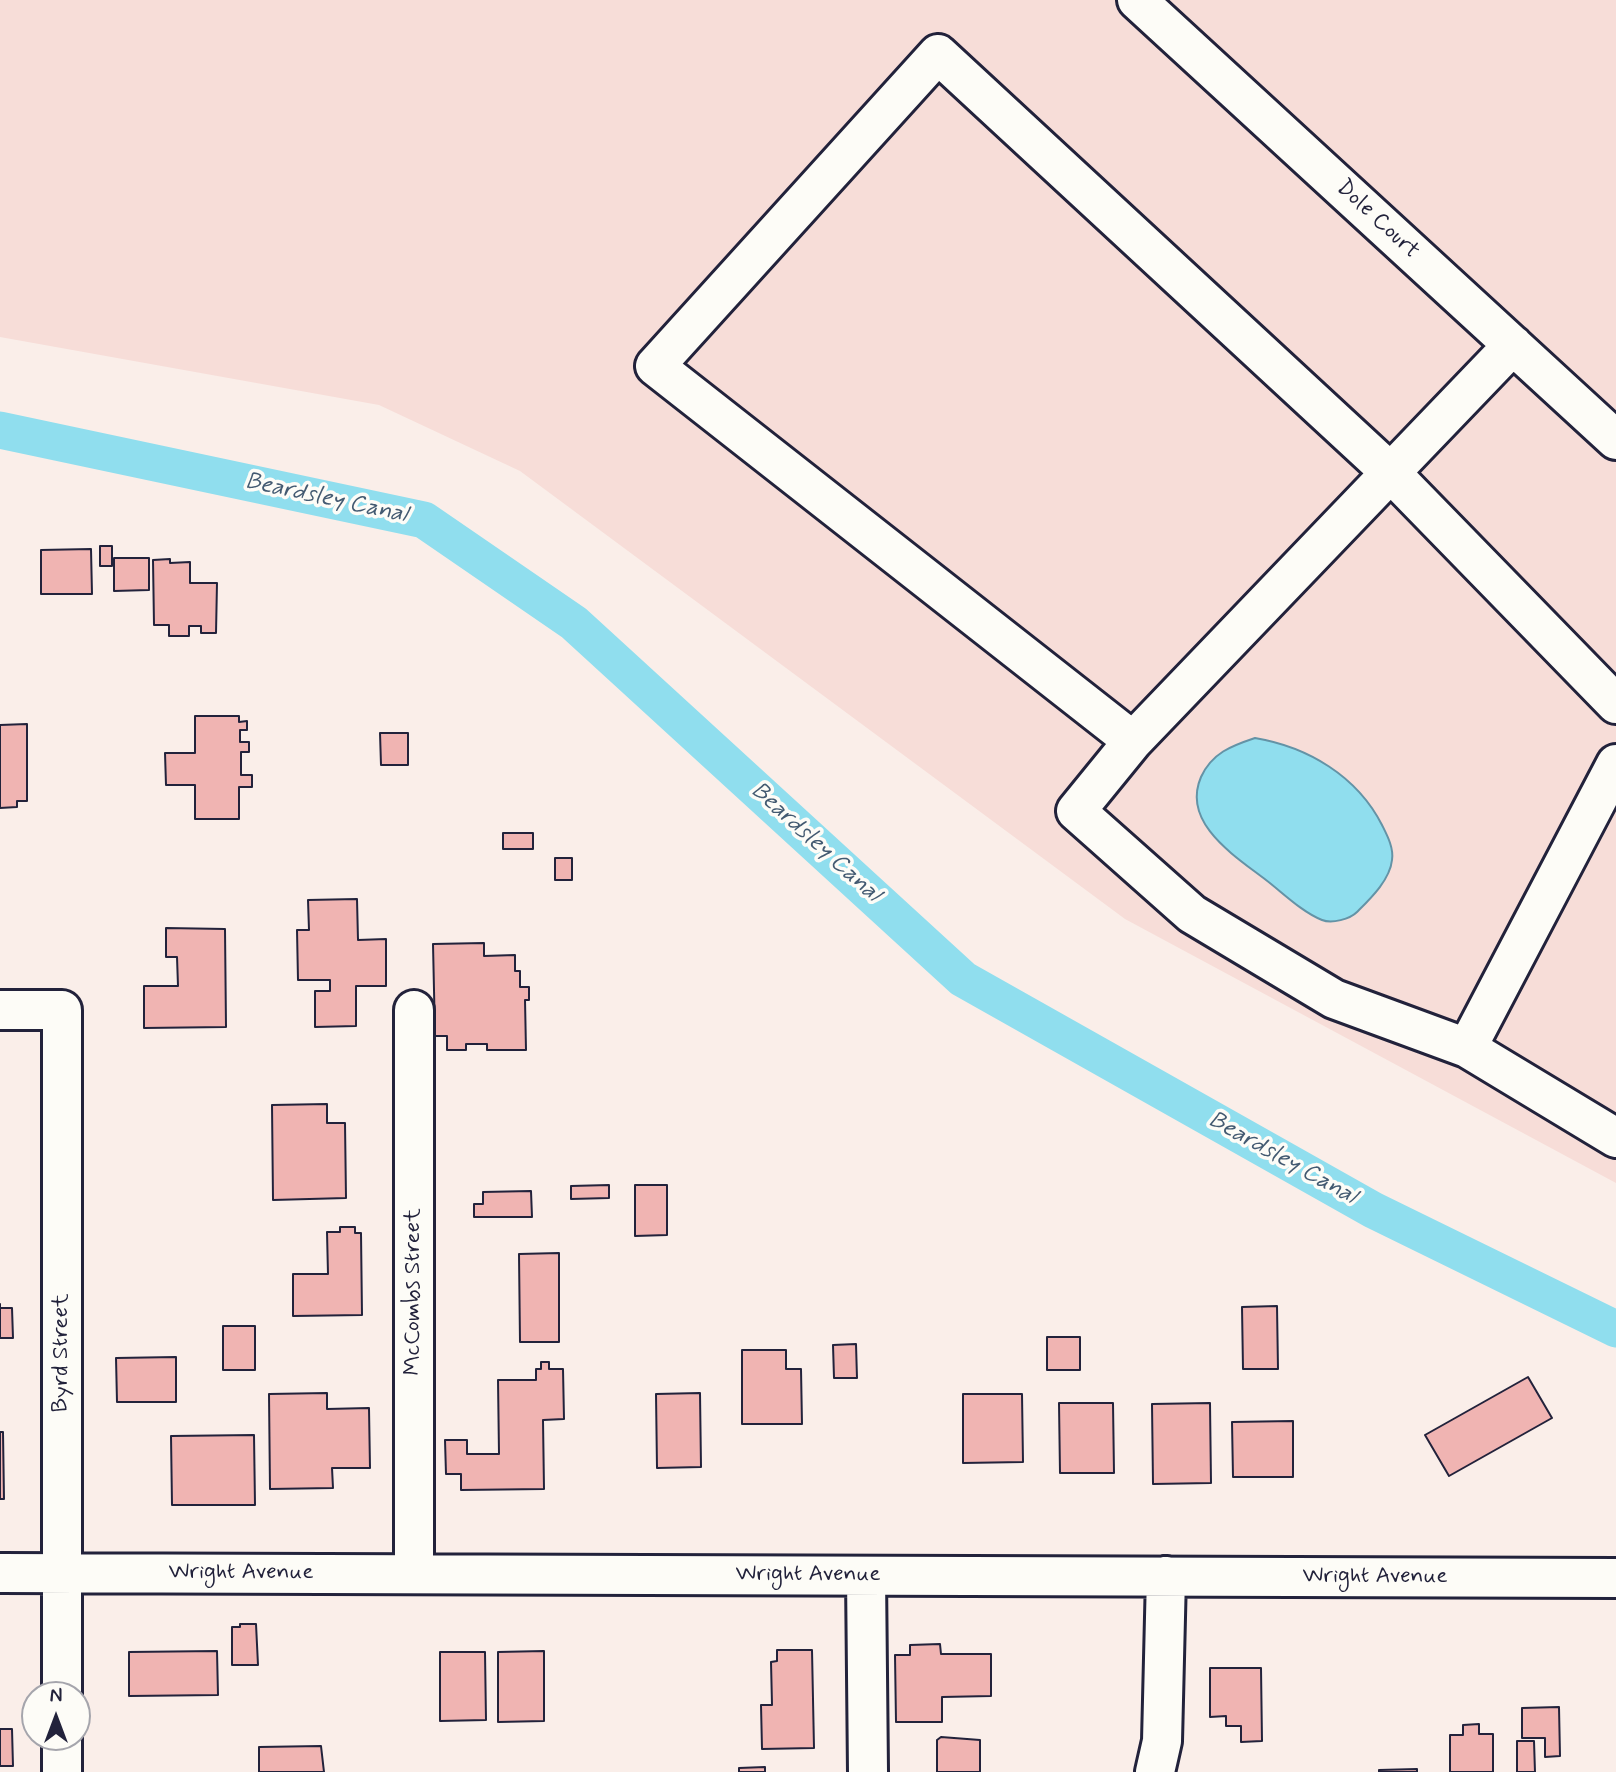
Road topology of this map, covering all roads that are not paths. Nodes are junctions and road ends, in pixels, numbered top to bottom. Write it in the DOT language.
graph roads {
  1 [pos="1137,0"];
  2 [pos="1513,345"];
  3 [pos="1616,440"];
  4 [pos="1391,473"];
  5 [pos="1616,704"];
  6 [pos="1133,741"];
  7 [pos="1616,764"];
  8 [pos="0,1010"];
  9 [pos="414,1010"];
  10 [pos="1467,1048"];
  11 [pos="1616,1138"];
  12 [pos="0,1573"];
  13 [pos="62,1573"];
  14 [pos="414,1574"];
  15 [pos="866,1576"];
  16 [pos="1166,1576"];
  17 [pos="1616,1578"];
  18 [pos="62,1681"];
  19 [pos="62,1751"];
  20 [pos="62,1772"];
  21 [pos="868,1772"];
  22 [pos="1155,1772"];
  1 -- 2 [label="street, Dole Court"];
  2 -- 3 [label="street, Dole Court"];
  2 -- 4 [label="street"];
  4 -- 5 [label="street"];
  4 -- 6 [label="street"];
  4 -- 6 [label="street"];
  6 -- 10 [label="street"];
  7 -- 10 [label="street"];
  8 -- 13 [label="street, Byrd Street"];
  9 -- 14 [label="street, McCombs Street"];
  10 -- 11 [label="street"];
  12 -- 13 [label="street, Wright Avenue"];
  13 -- 14 [label="street, Wright Avenue"];
  13 -- 18 [label="street, Byrd Street"];
  14 -- 15 [label="street, Wright Avenue"];
  15 -- 16 [label="street, Wright Avenue"];
  15 -- 21 [label="street"];
  16 -- 17 [label="street, Wright Avenue"];
  16 -- 22 [label="street"];
  19 -- 20 [label="street"];
}
